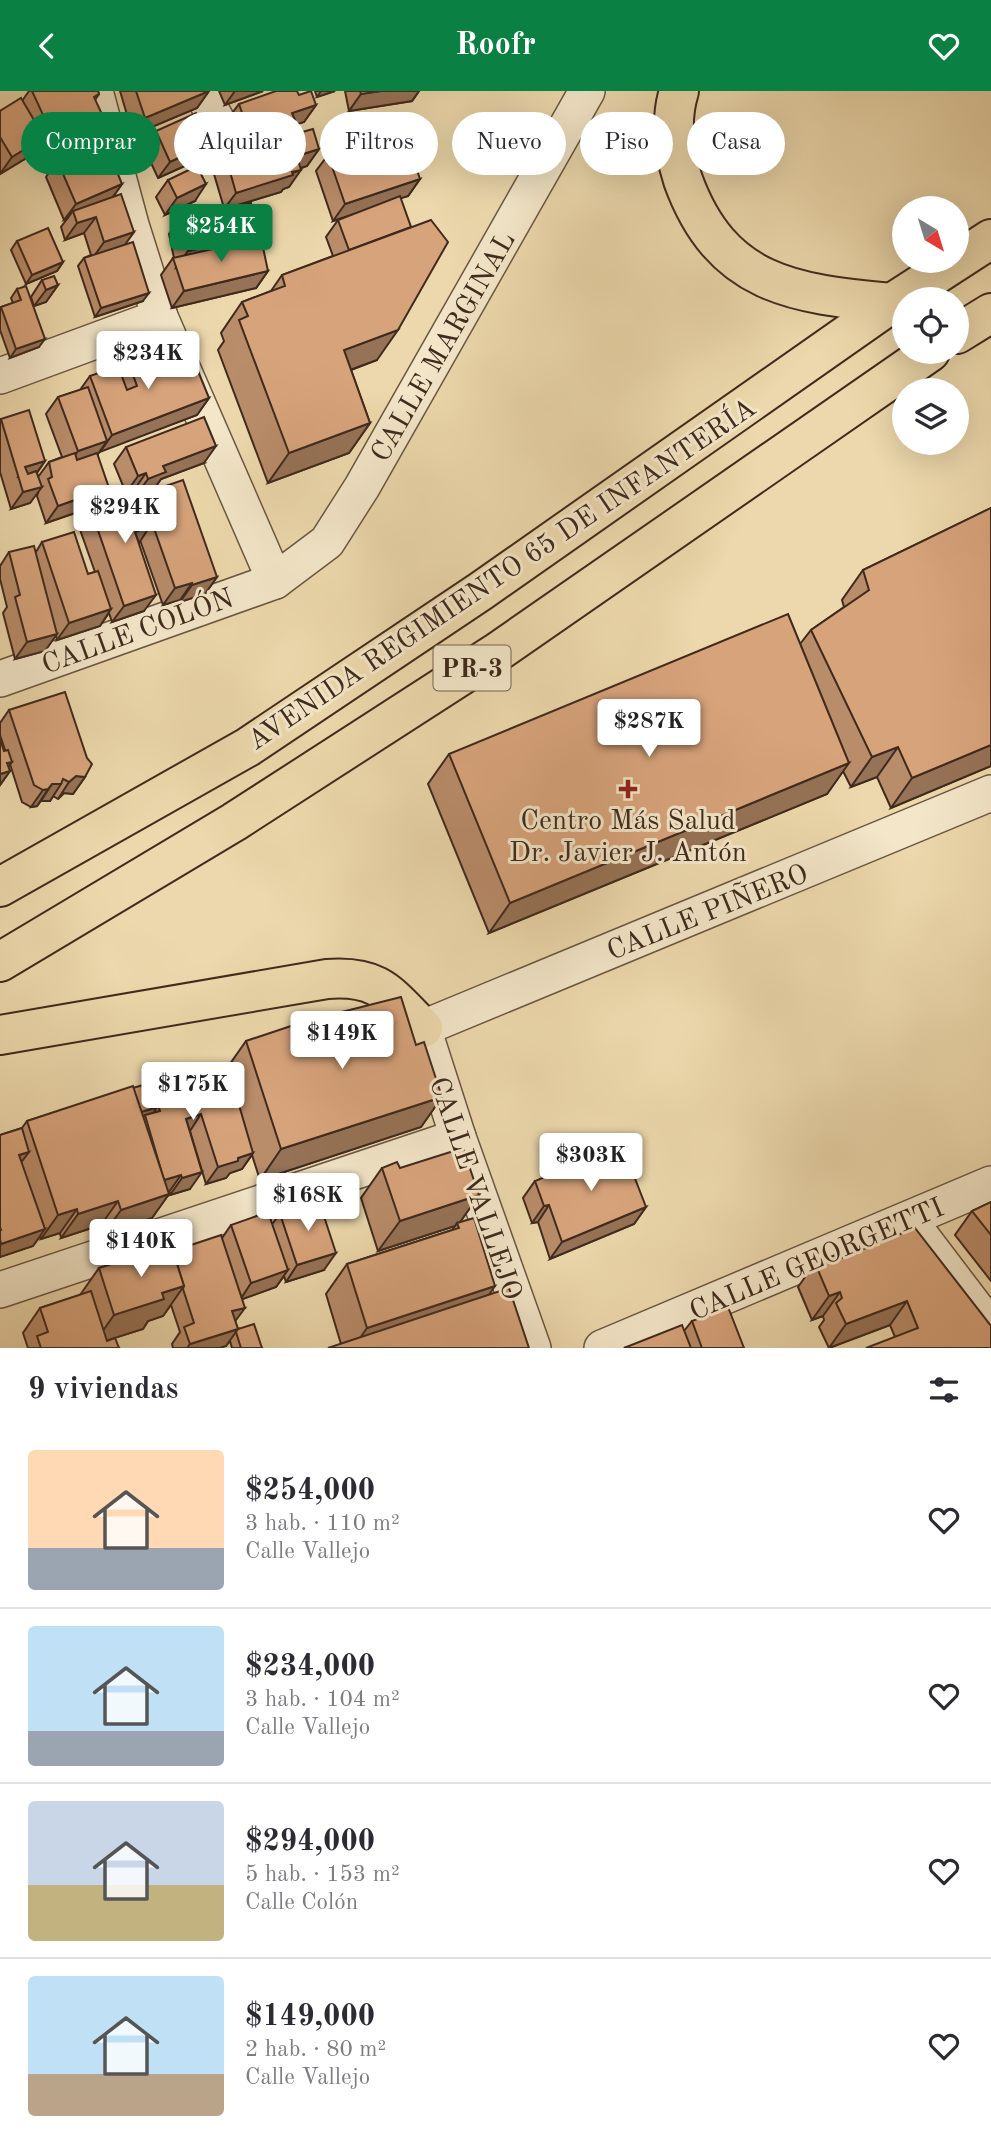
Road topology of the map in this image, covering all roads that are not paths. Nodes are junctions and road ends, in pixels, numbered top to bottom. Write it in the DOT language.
graph roads {
  1 [pos="95,91"];
  2 [pos="201,91"];
  3 [pos="587,91"];
  4 [pos="679,91"];
  5 [pos="212,112"];
  6 [pos="991,239"];
  7 [pos="917,287"];
  8 [pos="892,303"];
  9 [pos="991,313"];
  10 [pos="160,317"];
  11 [pos="969,327"];
  12 [pos="913,364"];
  13 [pos="0,376"];
  14 [pos="275,581"];
  15 [pos="0,680"];
  16 [pos="991,793"];
  17 [pos="0,887"];
  18 [pos="0,962"];
  19 [pos="423,1028"];
  20 [pos="0,1035"];
  21 [pos="458,1137"];
  22 [pos="991,1184"];
  23 [pos="909,1220"];
  24 [pos="0,1290"];
  25 [pos="991,1328"];
  26 [pos="533,1348"];
  27 [pos="602,1348"];
  1 -- 10 [label="street"];
  2 -- 5 [label="street"];
  3 -- 14 [label="street, CALLE MARGINAL"];
  4 -- 8 [label="highway"];
  6 -- 7 [label="highway, AVENIDA REGIMIENTO 65 DE INFANTERÍA / PR-3"];
  8 -- 17 [label="highway, AVENIDA REGIMIENTO 65 DE INFANTERÍA / PR-3"];
  9 -- 11 [label="highway"];
  10 -- 13 [label="street"];
  10 -- 14 [label="street"];
  12 -- 18 [label="highway, AVENIDA REGIMIENTO 65 DE INFANTERÍA / PR-3"];
  14 -- 15 [label="street, CALLE COLÓN"];
  16 -- 19 [label="street, CALLE PIÑERO"];
  19 -- 20 [label="highway"];
  19 -- 21 [label="street, CALLE VALLEJO"];
  21 -- 24 [label="street"];
  21 -- 26 [label="street, CALLE VALLEJO"];
  22 -- 23 [label="street, CALLE GEORGETTI"];
  23 -- 25 [label="street"];
  23 -- 27 [label="street, CALLE GEORGETTI"];
}
